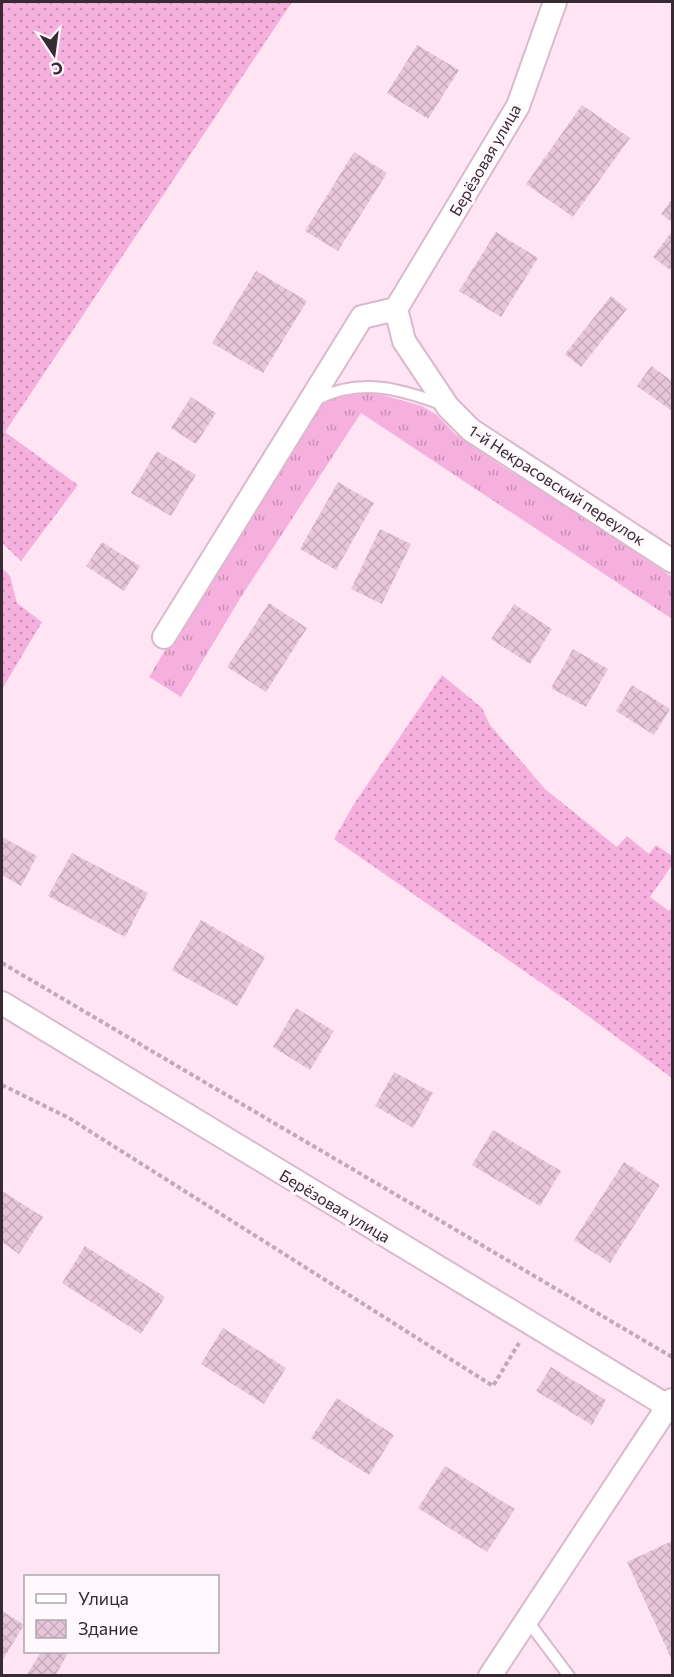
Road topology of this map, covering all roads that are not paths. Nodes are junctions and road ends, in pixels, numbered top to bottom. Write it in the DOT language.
graph roads {
  1 [pos="555,2"];
  2 [pos="396,309"];
  3 [pos="306,405"];
  4 [pos="448,407"];
  5 [pos="672,561"];
  6 [pos="164,637"];
  7 [pos="2,1003"];
  8 [pos="671,1404"];
  9 [pos="527,1620"];
  10 [pos="490,1676"];
  11 [pos="569,1676"];
  1 -- 2 [label="street, Берёзовая улица"];
  2 -- 3 [label="street"];
  2 -- 4 [label="street, 1-й Некрасовский переулок"];
  3 -- 4 [label="lane"];
  3 -- 6 [label="street"];
  4 -- 5 [label="street, 1-й Некрасовский переулок"];
  7 -- 8 [label="street, Берёзовая улица"];
  8 -- 9 [label="street"];
  9 -- 10 [label="street"];
  9 -- 11 [label="lane"];
}
